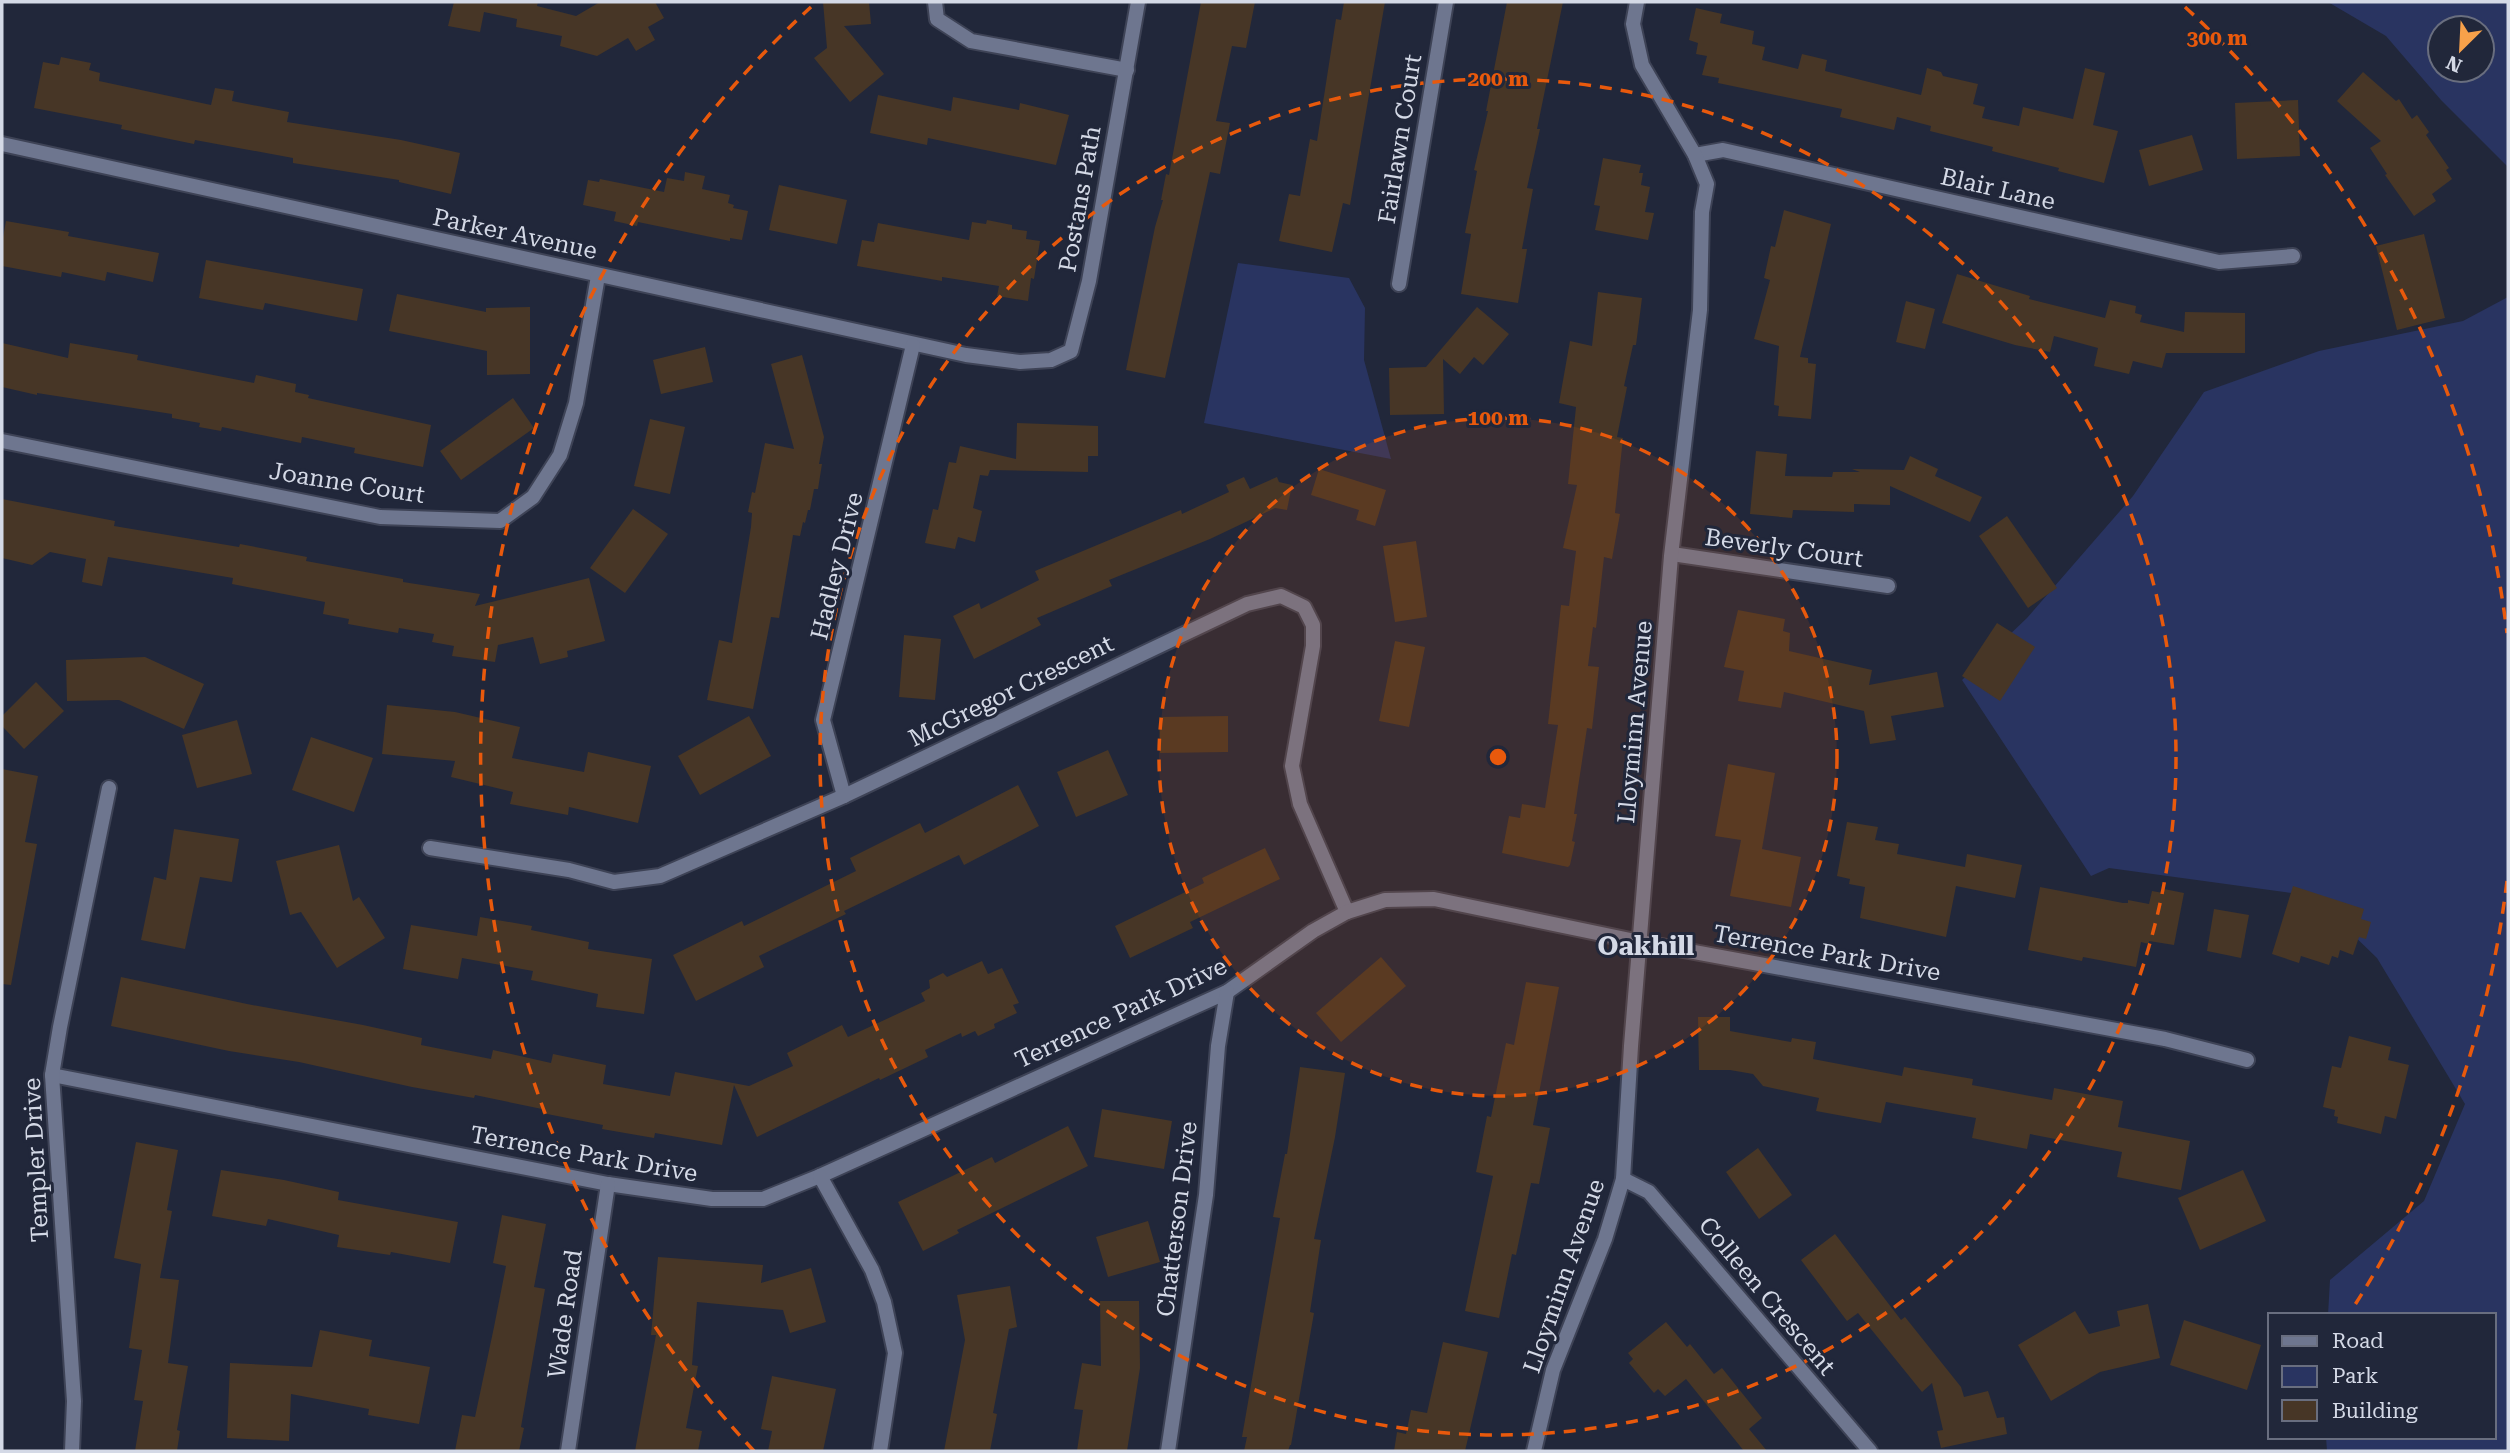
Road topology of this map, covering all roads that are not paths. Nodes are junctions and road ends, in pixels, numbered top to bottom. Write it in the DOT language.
graph roads {
  1 [pos="935,2"];
  2 [pos="1138,2"];
  3 [pos="1446,2"];
  4 [pos="1637,2"];
  5 [pos="1127,70"];
  6 [pos="2,144"];
  7 [pos="1695,155"];
  8 [pos="2293,256"];
  9 [pos="598,276"];
  10 [pos="1399,284"];
  11 [pos="913,345"];
  12 [pos="1020,362"];
  13 [pos="2,441"];
  14 [pos="1672,554"];
  15 [pos="1888,586"];
  16 [pos="109,788"];
  17 [pos="844,796"];
  18 [pos="430,848"];
  19 [pos="1348,912"];
  20 [pos="1640,942"];
  21 [pos="1227,992"];
  22 [pos="2247,1060"];
  23 [pos="52,1075"];
  24 [pos="820,1176"];
  25 [pos="1623,1179"];
  26 [pos="608,1184"];
  27 [pos="72,1451"];
  28 [pos="568,1451"];
  29 [pos="880,1451"];
  30 [pos="1168,1451"];
  31 [pos="1534,1451"];
  32 [pos="1870,1451"];
  1 -- 5 [label="street"];
  2 -- 5 [label="street, Postans Path"];
  3 -- 10 [label="street, Fairlawn Court"];
  4 -- 7 [label="street, Lloyminn Avenue"];
  5 -- 12 [label="street, Postans Path"];
  6 -- 9 [label="street, Parker Avenue"];
  7 -- 8 [label="street, Blair Lane"];
  7 -- 14 [label="street, Lloyminn Avenue"];
  9 -- 11 [label="street, Parker Avenue"];
  9 -- 13 [label="street, Joanne Court"];
  11 -- 12 [label="street, Parker Avenue"];
  11 -- 17 [label="street, Hadley Drive"];
  14 -- 15 [label="street, Beverly Court"];
  14 -- 20 [label="street, Lloyminn Avenue"];
  16 -- 23 [label="street, Templer Drive"];
  17 -- 18 [label="street, McGregor Crescent"];
  17 -- 19 [label="street, McGregor Crescent"];
  19 -- 20 [label="street, Terrence Park Drive"];
  19 -- 21 [label="street, Terrence Park Drive"];
  20 -- 22 [label="street, Terrence Park Drive"];
  20 -- 25 [label="street, Lloyminn Avenue"];
  21 -- 24 [label="street, Terrence Park Drive"];
  21 -- 30 [label="street, Chatterson Drive"];
  23 -- 26 [label="street, Terrence Park Drive"];
  23 -- 27 [label="street, Templer Drive"];
  24 -- 26 [label="street, Terrence Park Drive"];
  24 -- 29 [label="street"];
  25 -- 31 [label="street, Lloyminn Avenue"];
  25 -- 32 [label="street, Colleen Crescent"];
  26 -- 28 [label="street, Wade Road"];
}
